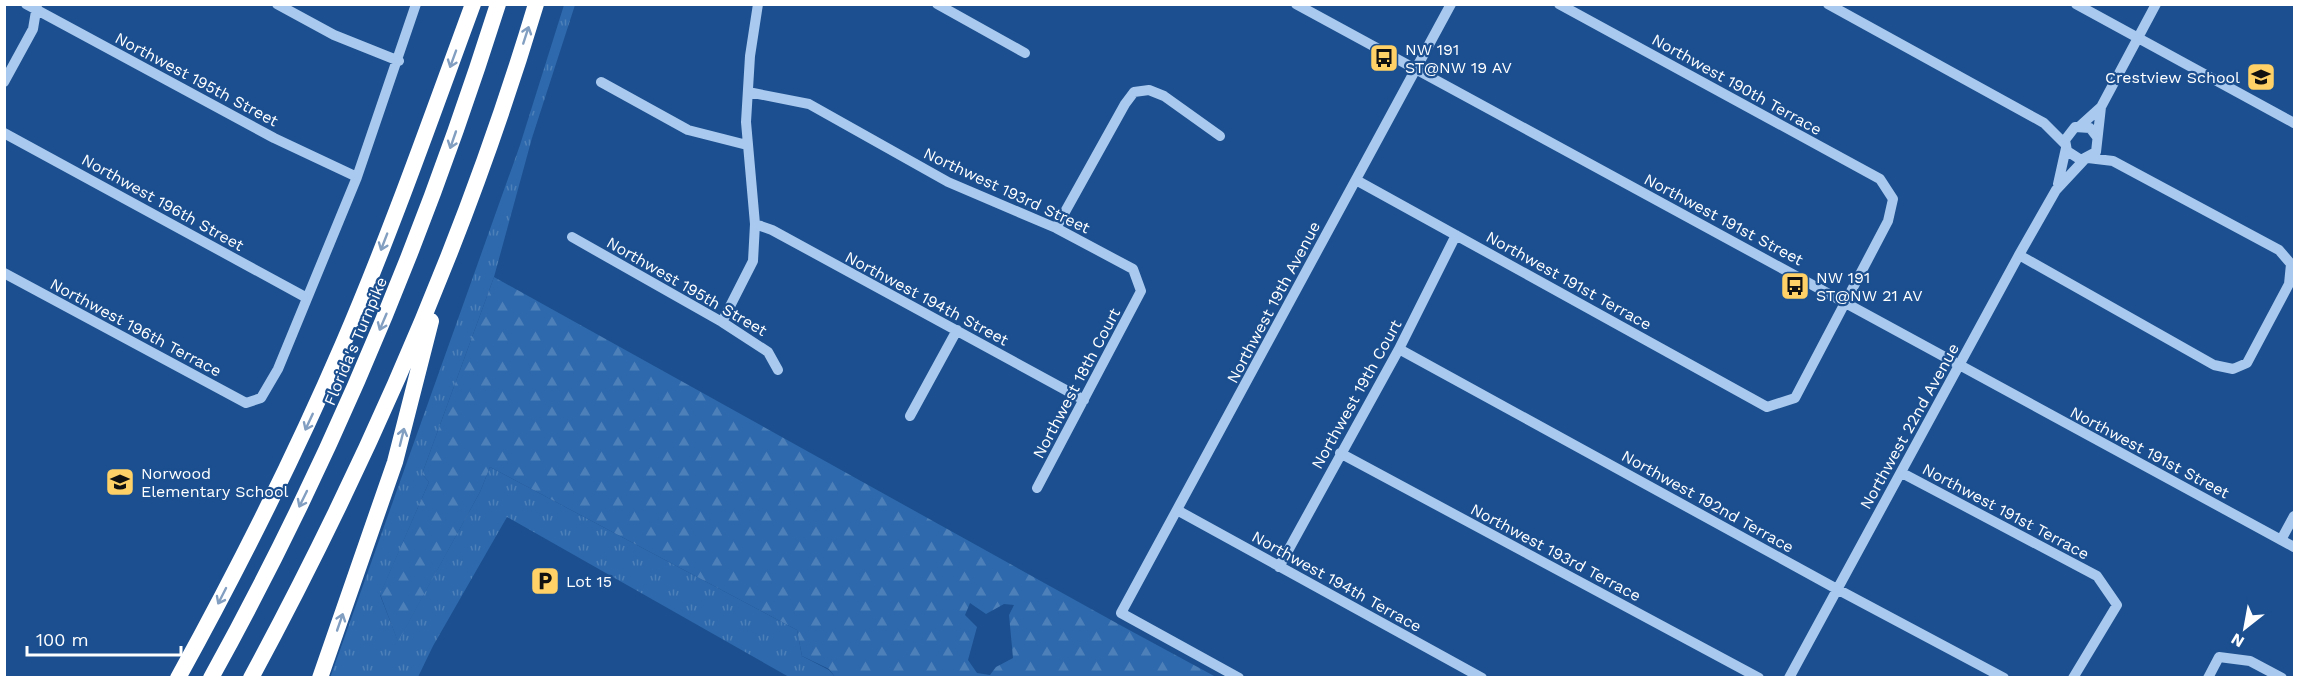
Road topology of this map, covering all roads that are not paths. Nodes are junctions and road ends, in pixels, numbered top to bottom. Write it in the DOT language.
graph roads {
  1 [pos="26,4"];
  2 [pos="277,4"];
  3 [pos="416,4"];
  4 [pos="473,4"];
  5 [pos="498,4"];
  6 [pos="536,4"];
  7 [pos="758,4"];
  8 [pos="937,4"];
  9 [pos="1296,4"];
  10 [pos="1451,4"];
  11 [pos="1559,4"];
  12 [pos="1828,4"];
  13 [pos="2076,4"];
  14 [pos="2156,4"];
  15 [pos="37,8"];
  16 [pos="1580,9"];
  17 [pos="2138,38"];
  18 [pos="1024,53"];
  19 [pos="399,61"];
  20 [pos="1415,70"];
  21 [pos="4,82"];
  22 [pos="601,82"];
  23 [pos="748,92"];
  24 [pos="2101,107"];
  25 [pos="2295,123"];
  26 [pos="2047,125"];
  27 [pos="2076,127"];
  28 [pos="4,134"];
  29 [pos="1220,136"];
  30 [pos="2098,138"];
  31 [pos="747,145"];
  32 [pos="2065,146"];
  33 [pos="2086,159"];
  34 [pos="2114,161"];
  35 [pos="357,177"];
  36 [pos="1356,180"];
  37 [pos="2056,190"];
  38 [pos="755,224"];
  39 [pos="1056,228"];
  40 [pos="1456,235"];
  41 [pos="572,237"];
  42 [pos="2019,255"];
  43 [pos="447,260"];
  44 [pos="6,278"];
  45 [pos="1142,291"];
  46 [pos="307,298"];
  47 [pos="1845,301"];
  48 [pos="722,322"];
  49 [pos="957,330"];
  50 [pos="1399,349"];
  51 [pos="1959,365"];
  52 [pos="778,370"];
  53 [pos="1084,400"];
  54 [pos="910,416"];
  55 [pos="1340,453"];
  56 [pos="1902,473"];
  57 [pos="1037,488"];
  58 [pos="1177,510"];
  59 [pos="2295,516"];
  60 [pos="2281,540"];
  61 [pos="2295,547"];
  62 [pos="1279,567"];
  63 [pos="1835,588"];
  64 [pos="178,678"];
  65 [pos="211,678"];
  66 [pos="250,678"];
  67 [pos="320,678"];
  68 [pos="1239,678"];
  69 [pos="1482,678"];
  70 [pos="1759,678"];
  71 [pos="1789,678"];
  72 [pos="2004,678"];
  73 [pos="2073,678"];
  74 [pos="2208,678"];
  75 [pos="2282,678"];
  1 -- 15 [label="street, Northwest 195th Street"];
  2 -- 19 [label="street"];
  3 -- 19 [label="street"];
  4 -- 64 [label="highway, one-way"];
  5 -- 65 [label="highway, Florida's Turnpike, one-way"];
  43 -- 6 [label="highway, one-way"];
  7 -- 23 [label="street"];
  8 -- 18 [label="street"];
  9 -- 20 [label="street, Northwest 191st Street"];
  10 -- 20 [label="street, Northwest 19th Avenue"];
  11 -- 16 [label="street, Northwest 190th Terrace"];
  12 -- 26 [label="street"];
  13 -- 17 [label="street"];
  14 -- 17 [label="street"];
  15 -- 21 [label="street"];
  15 -- 35 [label="street, Northwest 195th Street"];
  16 -- 47 [label="street, Northwest 190th Terrace"];
  17 -- 24 [label="street"];
  17 -- 25 [label="street"];
  19 -- 35 [label="street"];
  20 -- 36 [label="street, Northwest 19th Avenue"];
  20 -- 47 [label="street, Northwest 191st Street"];
  22 -- 31 [label="street"];
  23 -- 31 [label="street"];
  23 -- 39 [label="street, Northwest 193rd Street"];
  24 -- 27 [label="street"];
  24 -- 30 [label="street"];
  26 -- 27 [label="street"];
  26 -- 32 [label="street"];
  27 -- 30 [label="street"];
  27 -- 32 [label="street"];
  28 -- 46 [label="street, Northwest 196th Street"];
  29 -- 39 [label="street"];
  30 -- 33 [label="street"];
  30 -- 34 [label="street"];
  31 -- 38 [label="street"];
  32 -- 33 [label="street"];
  32 -- 37 [label="street, Northwest 22nd Avenue"];
  33 -- 34 [label="street"];
  33 -- 37 [label="street, Northwest 22nd Avenue"];
  34 -- 42 [label="street"];
  35 -- 46 [label="street"];
  36 -- 40 [label="street, Northwest 191st Terrace"];
  36 -- 58 [label="street, Northwest 19th Avenue"];
  37 -- 42 [label="street, Northwest 22nd Avenue"];
  38 -- 48 [label="street"];
  38 -- 49 [label="street, Northwest 194th Street"];
  39 -- 45 [label="street, Northwest 193rd Street"];
  40 -- 47 [label="street, Northwest 191st Terrace"];
  40 -- 50 [label="street, Northwest 19th Court"];
  41 -- 48 [label="street, Northwest 195th Street"];
  42 -- 51 [label="street, Northwest 22nd Avenue"];
  43 -- 66 [label="highway"];
  67 -- 43 [label="highway, one-way"];
  44 -- 46 [label="street, Northwest 196th Terrace"];
  45 -- 53 [label="street, Northwest 18th Court"];
  47 -- 51 [label="street, Northwest 191st Street"];
  48 -- 52 [label="street, Northwest 195th Street"];
  49 -- 53 [label="street, Northwest 194th Street"];
  49 -- 54 [label="street"];
  50 -- 55 [label="street, Northwest 19th Court"];
  50 -- 63 [label="street, Northwest 192nd Terrace"];
  51 -- 56 [label="street, Northwest 22nd Avenue"];
  51 -- 60 [label="street, Northwest 191st Street"];
  53 -- 57 [label="street, Northwest 18th Court"];
  55 -- 62 [label="street, Northwest 19th Court"];
  55 -- 70 [label="street, Northwest 193rd Terrace"];
  56 -- 63 [label="street, Northwest 22nd Avenue"];
  56 -- 73 [label="street, Northwest 191st Terrace"];
  58 -- 62 [label="street, Northwest 194th Terrace"];
  58 -- 68 [label="street, Northwest 19th Avenue"];
  59 -- 60 [label="street"];
  60 -- 61 [label="street, Northwest 191st Street"];
  62 -- 69 [label="street, Northwest 194th Terrace"];
  63 -- 71 [label="street, Northwest 22nd Avenue"];
  63 -- 72 [label="street, Northwest 192nd Terrace"];
  74 -- 75 [label="street"];
}
